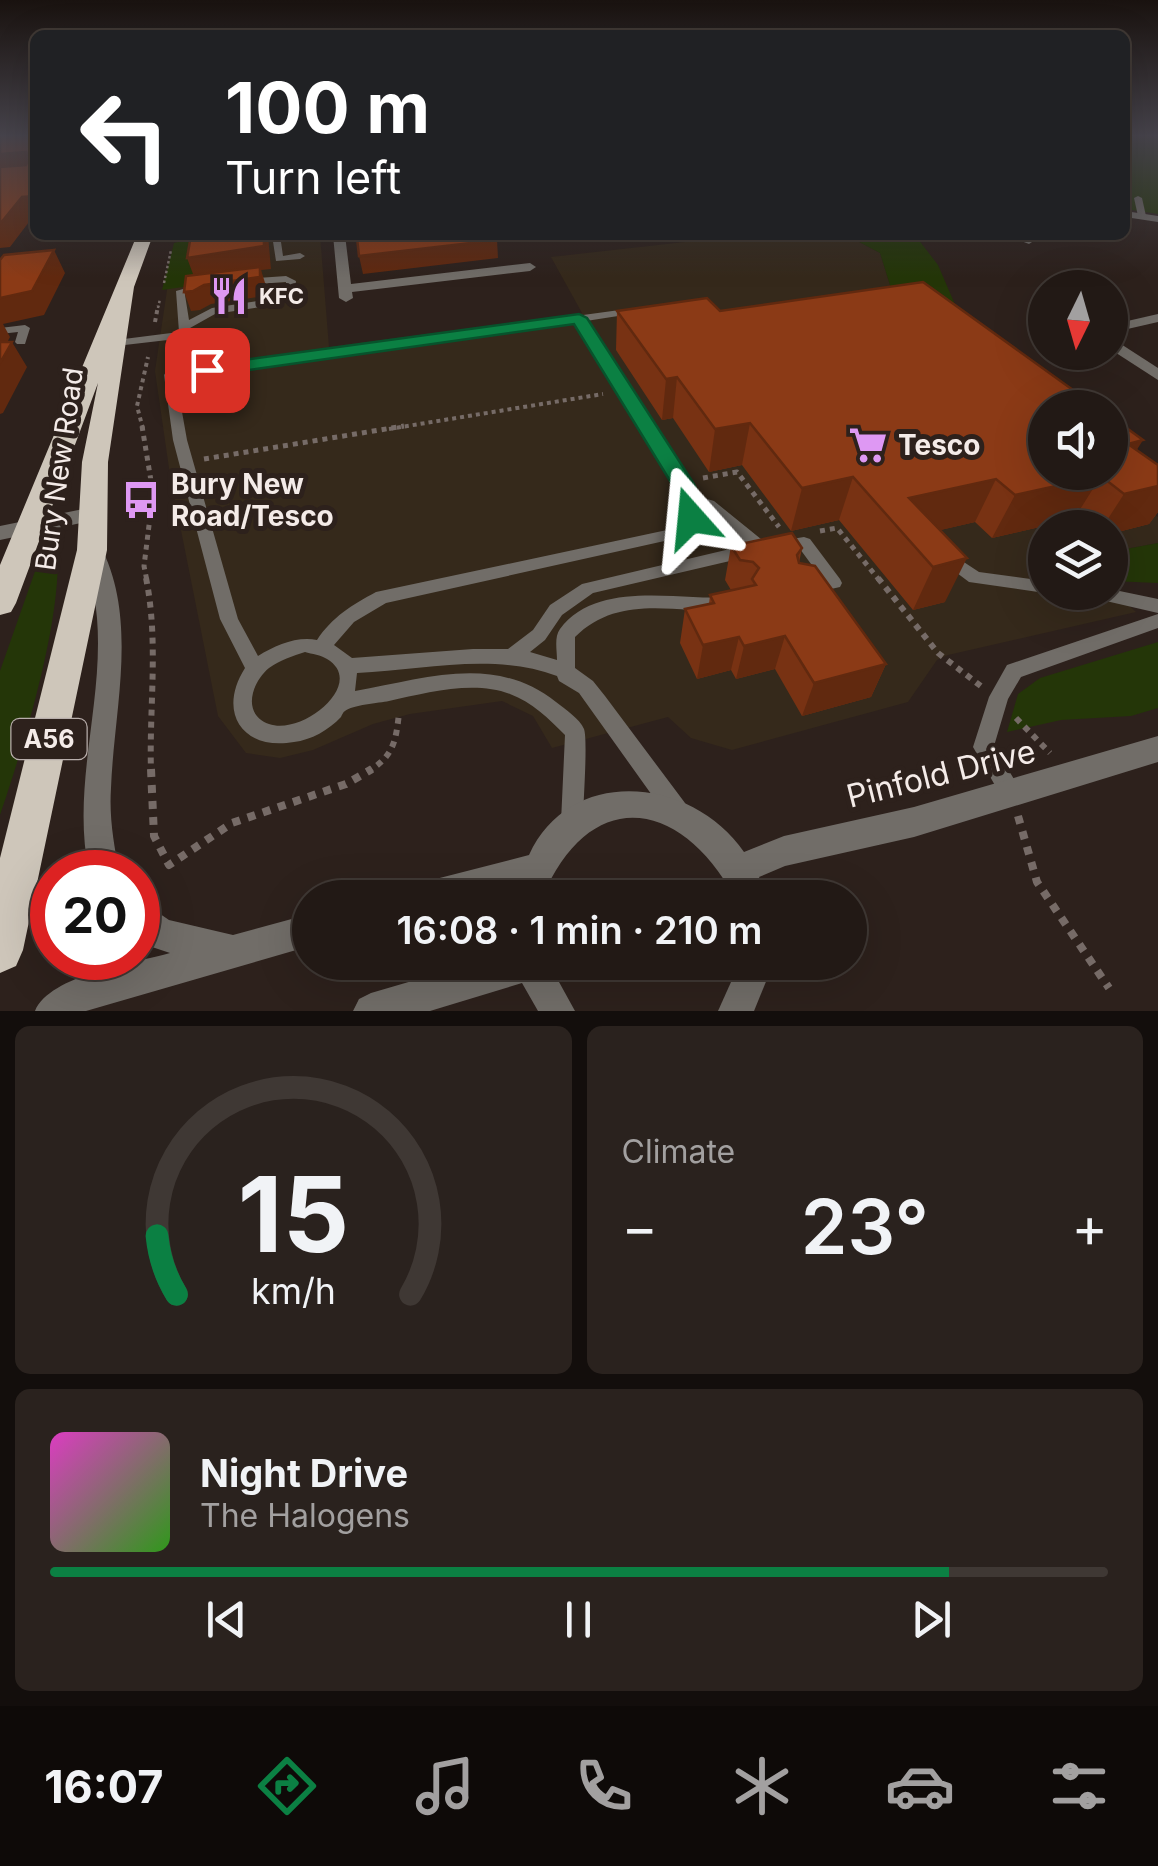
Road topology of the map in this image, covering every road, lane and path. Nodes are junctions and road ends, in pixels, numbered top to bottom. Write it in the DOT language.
graph roads {
  1 [pos="1130,200"];
  2 [pos="1130,215"];
  3 [pos="1142,216"];
  4 [pos="1158,219"];
  5 [pos="143,240"];
  6 [pos="171,240"];
  7 [pos="277,240"];
  8 [pos="339,240"];
  9 [pos="359,249"];
  10 [pos="340,251"];
  11 [pos="300,256"];
  12 [pos="530,267"];
  13 [pos="236,283"];
  14 [pos="216,285"];
  15 [pos="126,290"];
  16 [pos="627,312"];
  17 [pos="579,318"];
  18 [pos="1158,318"];
  19 [pos="1128,325"];
  20 [pos="185,327"];
  21 [pos="0,331"];
  22 [pos="152,339"];
  23 [pos="20,342"];
  24 [pos="116,344"];
  25 [pos="1128,354"];
  26 [pos="1158,375"];
  27 [pos="690,500"];
  28 [pos="14,530"];
  29 [pos="93,532"];
  30 [pos="764,548"];
  31 [pos="938,550"];
  32 [pos="1028,585"];
  33 [pos="799,590"];
  34 [pos="1128,600"];
  35 [pos="0,603"];
  36 [pos="739,604"];
  37 [pos="1158,606"];
  38 [pos="1158,621"];
  39 [pos="323,647"];
  40 [pos="513,656"];
  41 [pos="348,666"];
  42 [pos="256,670"];
  43 [pos="566,675"];
  44 [pos="343,701"];
  45 [pos="1158,749"];
  46 [pos="1012,794"];
  47 [pos="677,811"];
  48 [pos="572,822"];
  49 [pos="100,850"];
  50 [pos="169,864"];
  51 [pos="742,869"];
  52 [pos="532,880"];
  53 [pos="747,880"];
  54 [pos="160,933"];
  55 [pos="292,935"];
  56 [pos="0,950"];
  57 [pos="234,952"];
  58 [pos="474,980"];
  59 [pos="540,980"];
  60 [pos="752,980"];
  61 [pos="1110,988"];
  62 [pos="743,1009"];
  63 [pos="53,1011"];
  64 [pos="371,1011"];
  65 [pos="557,1011"];
  1 -- 3 [label="lane"];
  2 -- 3 [label="street"];
  3 -- 4 [label="street"];
  5 -- 15 [label="highway, Bury New Road / A56"];
  6 -- 22 [label="path"];
  7 -- 11 [label="lane"];
  8 -- 10 [label="street"];
  9 -- 10 [label="lane"];
  10 -- 12 [label="street"];
  13 -- 20 [label="lane"];
  14 -- 20 [label="lane"];
  15 -- 24 [label="highway, Bury New Road / A56"];
  15 -- 28 [label="highway, Bury New Road / A56"];
  16 -- 17 [label="lane"];
  17 -- 27 [label="lane"];
  17 -- 42 [label="lane"];
  18 -- 19 [label="street"];
  20 -- 22 [label="lane"];
  21 -- 23 [label="lane"];
  22 -- 24 [label="lane"];
  22 -- 50 [label="path"];
  24 -- 29 [label="highway, Bury New Road / A56"];
  25 -- 26 [label="street"];
  27 -- 30 [label="lane"];
  27 -- 39 [label="lane"];
  28 -- 29 [label="street"];
  28 -- 35 [label="highway, Bury New Road / A56"];
  29 -- 49 [label="street"];
  29 -- 56 [label="highway, Bury New Road / A56"];
  30 -- 33 [label="lane"];
  30 -- 40 [label="lane"];
  31 -- 32 [label="lane"];
  34 -- 37 [label="lane"];
  36 -- 43 [label="lane"];
  38 -- 46 [label="lane"];
  39 -- 41 [label="lane"];
  39 -- 42 [label="lane"];
  40 -- 41 [label="lane"];
  40 -- 43 [label="lane"];
  41 -- 44 [label="lane"];
  42 -- 44 [label="lane"];
  43 -- 47 [label="lane"];
  44 -- 48 [label="lane"];
  45 -- 46 [label="street, Pinfold Drive"];
  46 -- 51 [label="street, Pinfold Drive"];
  46 -- 61 [label="path"];
  47 -- 48 [label="street"];
  47 -- 51 [label="street"];
  48 -- 52 [label="street"];
  51 -- 53 [label="street"];
  54 -- 57 [label="street"];
  55 -- 57 [label="street"];
  57 -- 63 [label="street"];
  58 -- 64 [label="street"];
  59 -- 65 [label="street"];
  60 -- 62 [label="street"];
}
